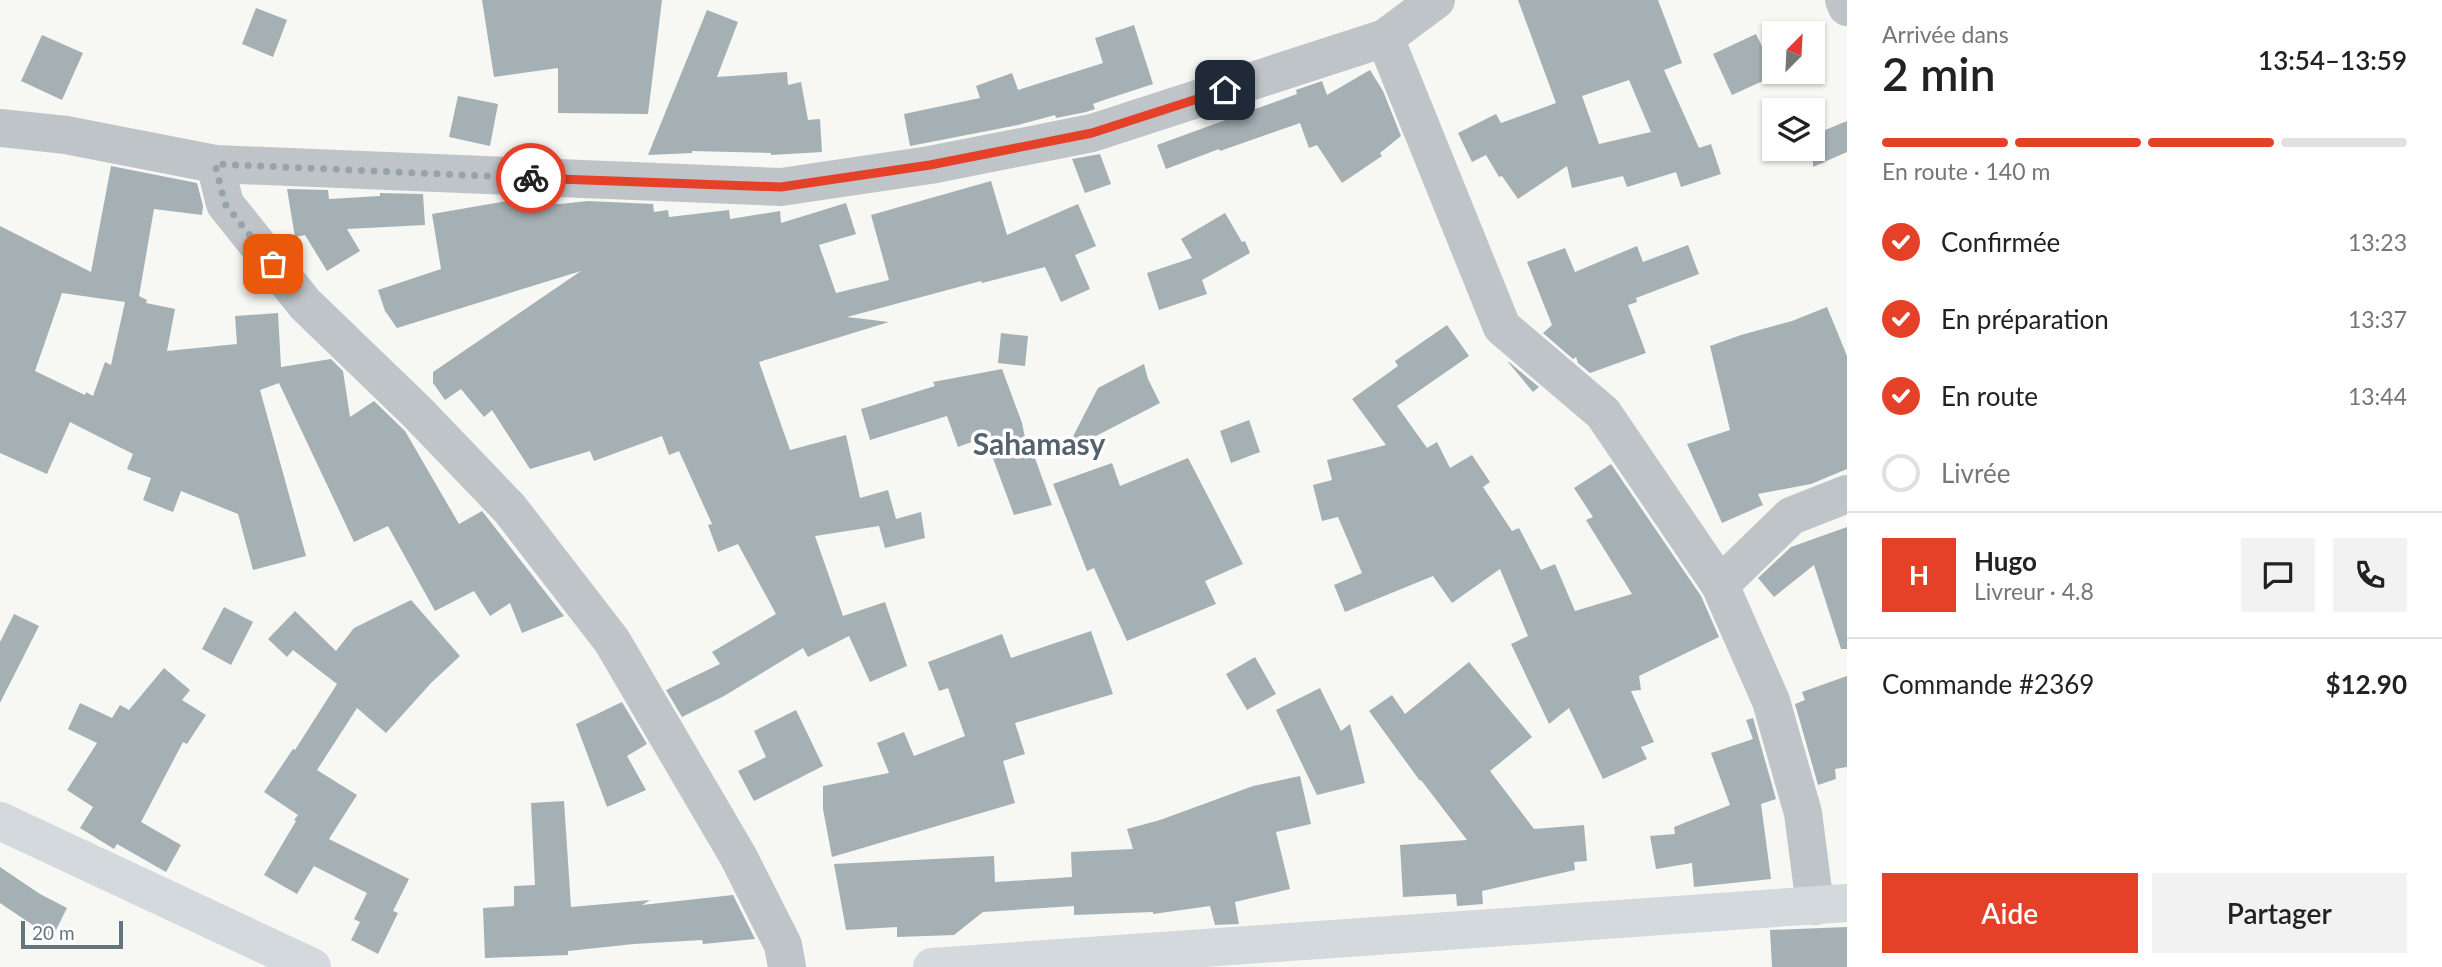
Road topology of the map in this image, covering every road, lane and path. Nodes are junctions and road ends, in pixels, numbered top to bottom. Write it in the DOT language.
graph roads {
  1 [pos="1436,0"];
  2 [pos="1843,0"];
  3 [pos="1847,7"];
  4 [pos="1385,38"];
  5 [pos="0,128"];
  6 [pos="215,164"];
  7 [pos="1847,494"];
  8 [pos="1720,585"];
  9 [pos="0,821"];
  10 [pos="1831,905"];
  11 [pos="312,967"];
  12 [pos="787,967"];
  13 [pos="932,967"];
  1 -- 4 [label="street"];
  2 -- 3 [label="street"];
  4 -- 6 [label="street"];
  4 -- 8 [label="street"];
  5 -- 6 [label="street"];
  6 -- 12 [label="street"];
  7 -- 8 [label="street"];
  8 -- 10 [label="street"];
  9 -- 11 [label="main road"];
  10 -- 13 [label="main road"];
}
